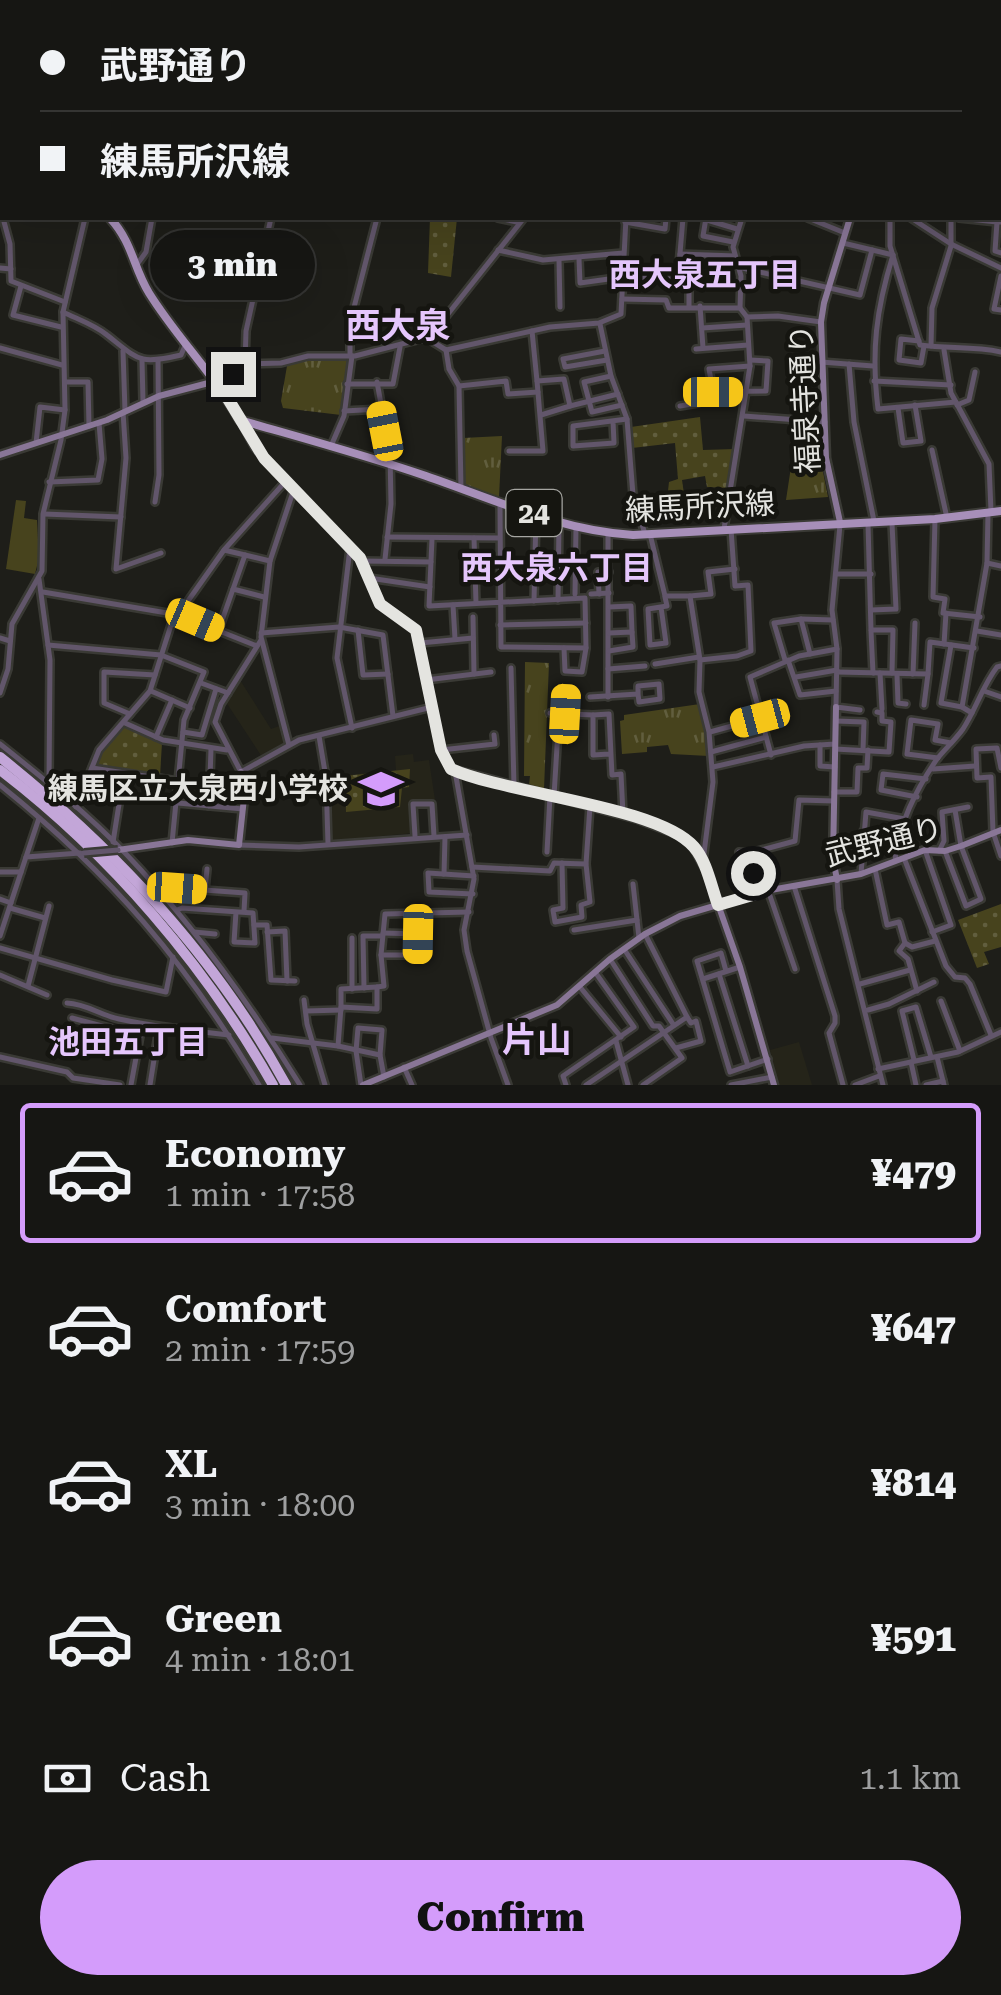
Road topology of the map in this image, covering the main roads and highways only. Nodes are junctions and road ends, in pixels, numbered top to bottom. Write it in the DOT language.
graph roads {
  1 [pos="112,220"];
  2 [pos="993,512"];
  3 [pos="0,758"];
  4 [pos="0,770"];
  5 [pos="272,1085"];
  6 [pos="286,1085"];
  1 -- 2 [label="main road, 練馬所沢線 / 24"];
  3 -- 6 [label="highway"];
  4 -- 5 [label="highway"];
}
